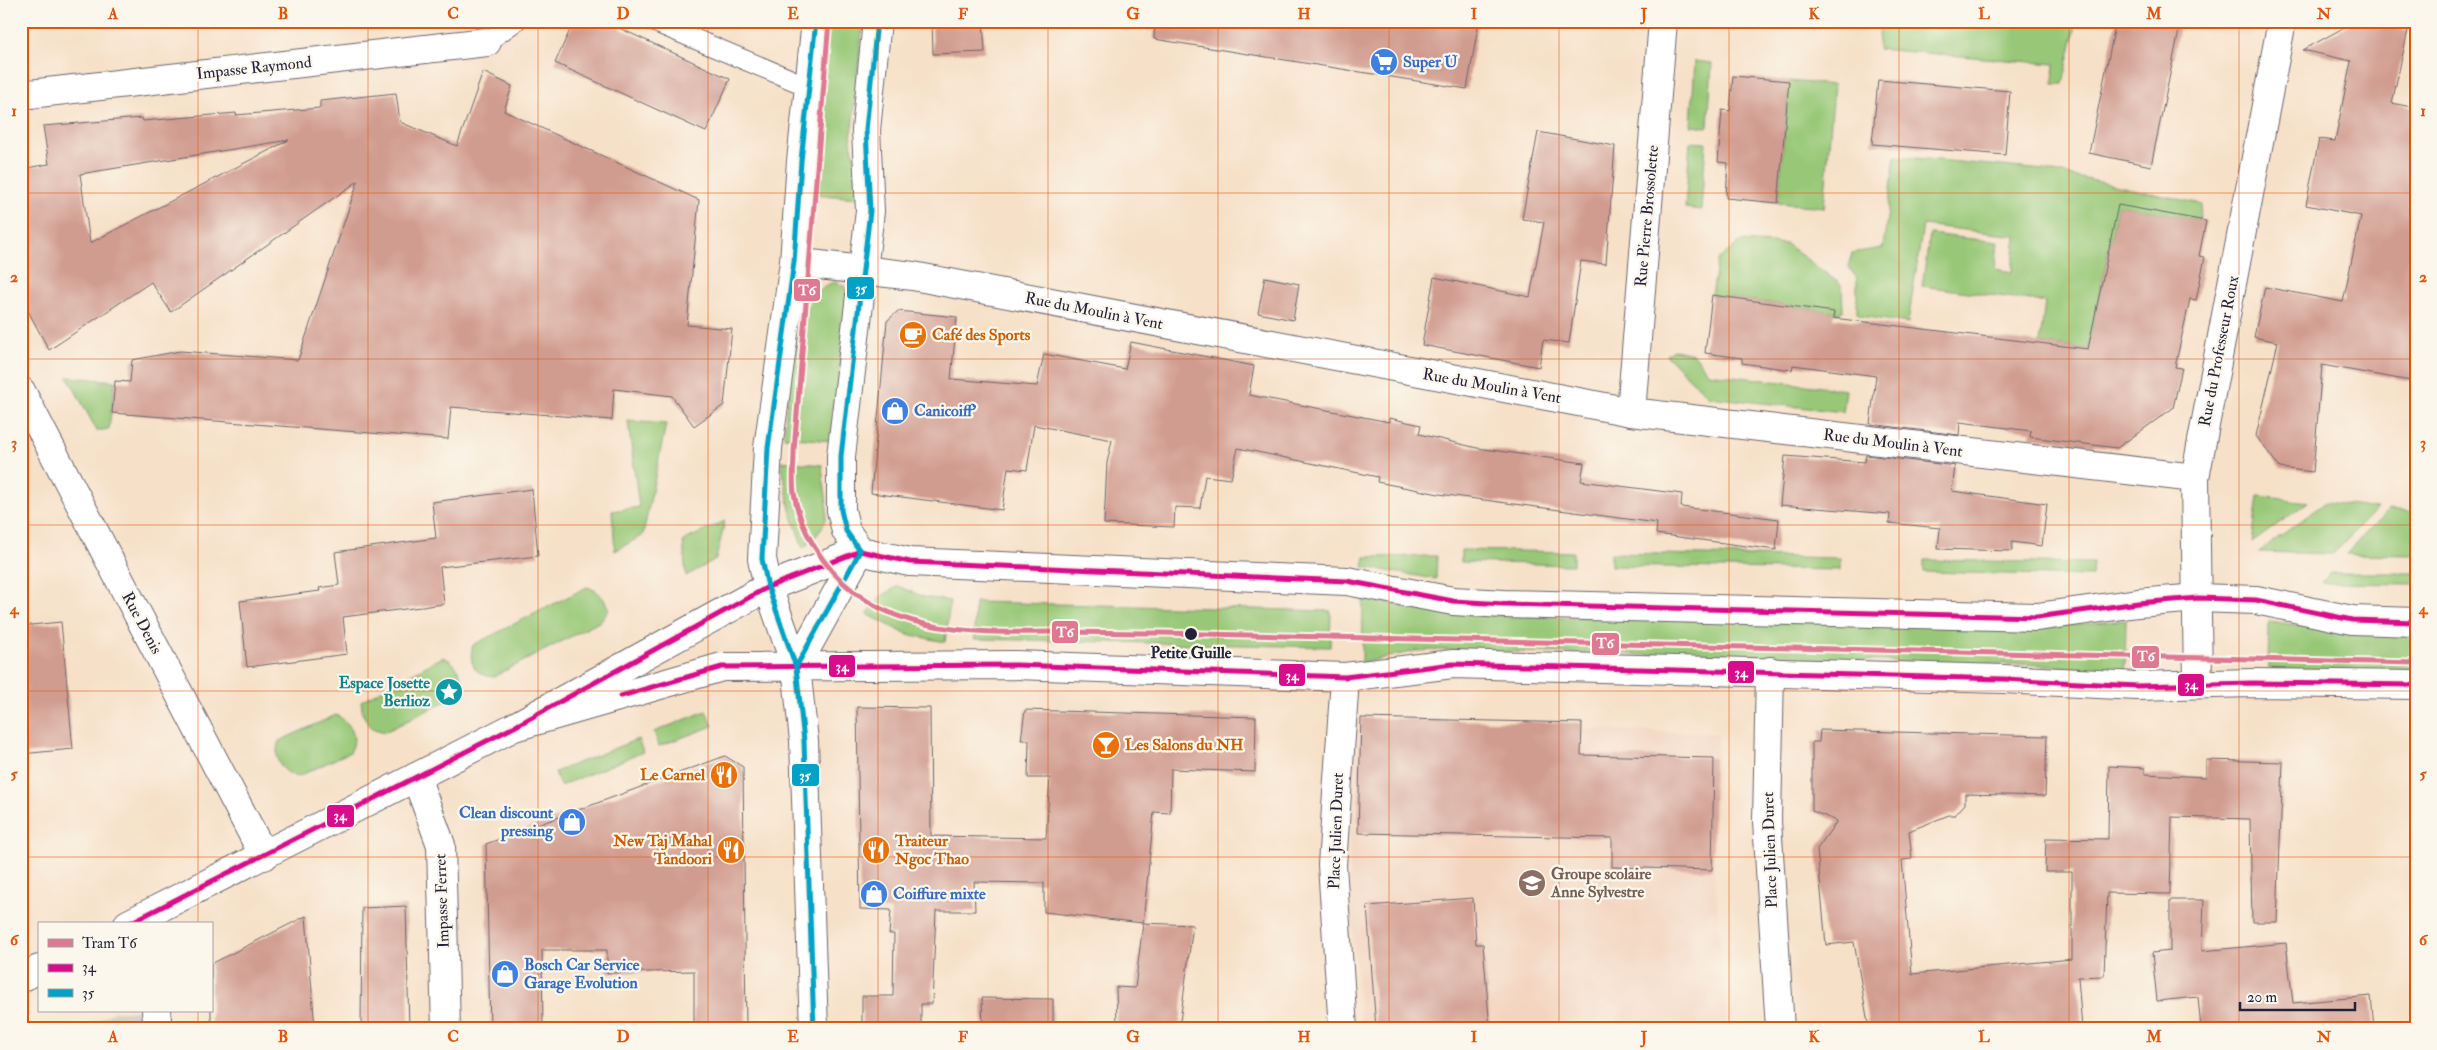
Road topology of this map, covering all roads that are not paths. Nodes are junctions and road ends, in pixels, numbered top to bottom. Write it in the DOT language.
graph roads {
  1 [pos="516,21"];
  2 [pos="652,21"];
  3 [pos="816,21"];
  4 [pos="877,21"];
  5 [pos="1663,21"];
  6 [pos="2282,21"];
  7 [pos="487,42"];
  8 [pos="810,87"];
  9 [pos="21,95"];
  10 [pos="794,262"];
  11 [pos="864,270"];
  12 [pos="21,391"];
  13 [pos="1631,412"];
  14 [pos="2195,478"];
  15 [pos="860,551"];
  16 [pos="768,587"];
  17 [pos="2198,598"];
  18 [pos="2416,622"];
  19 [pos="796,668"];
  20 [pos="1770,671"];
  21 [pos="2198,684"];
  22 [pos="2416,685"];
  23 [pos="1344,693"];
  24 [pos="514,726"];
  25 [pos="416,777"];
  26 [pos="264,856"];
  27 [pos="132,922"];
  28 [pos="38,970"];
  29 [pos="21,978"];
  30 [pos="156,1012"];
  31 [pos="158,1029"];
  32 [pos="446,1029"];
  33 [pos="814,1029"];
  34 [pos="1344,1029"];
  35 [pos="1780,1029"];
  1 -- 7 [label="lane"];
  2 -- 8 [label="lane"];
  3 -- 8 [label="street"];
  4 -- 11 [label="street"];
  5 -- 13 [label="street, Rue Pierre Brossolette"];
  6 -- 14 [label="street, Rue du Professeur Roux"];
  7 -- 9 [label="street, Impasse Raymond"];
  8 -- 10 [label="street"];
  10 -- 11 [label="street, Rue du Moulin à Vent"];
  10 -- 16 [label="street"];
  11 -- 13 [label="street, Rue du Moulin à Vent"];
  11 -- 15 [label="street"];
  12 -- 26 [label="street, Rue Denis"];
  13 -- 14 [label="street, Rue du Moulin à Vent"];
  14 -- 17 [label="street, Rue du Professeur Roux"];
  15 -- 16 [label="street"];
  15 -- 17 [label="street"];
  15 -- 19 [label="street"];
  16 -- 19 [label="street"];
  16 -- 24 [label="street"];
  17 -- 18 [label="street"];
  17 -- 21 [label="street, Rue du Professeur Roux"];
  19 -- 20 [label="street"];
  19 -- 24 [label="street"];
  19 -- 33 [label="street"];
  20 -- 21 [label="street"];
  20 -- 35 [label="street, Place Julien Duret"];
  21 -- 22 [label="street"];
  23 -- 34 [label="street, Place Julien Duret"];
  24 -- 25 [label="street"];
  25 -- 26 [label="street"];
  25 -- 32 [label="street, Impasse Ferret"];
  26 -- 27 [label="street"];
  28 -- 29 [label="street"];
  30 -- 31 [label="street"];
}
